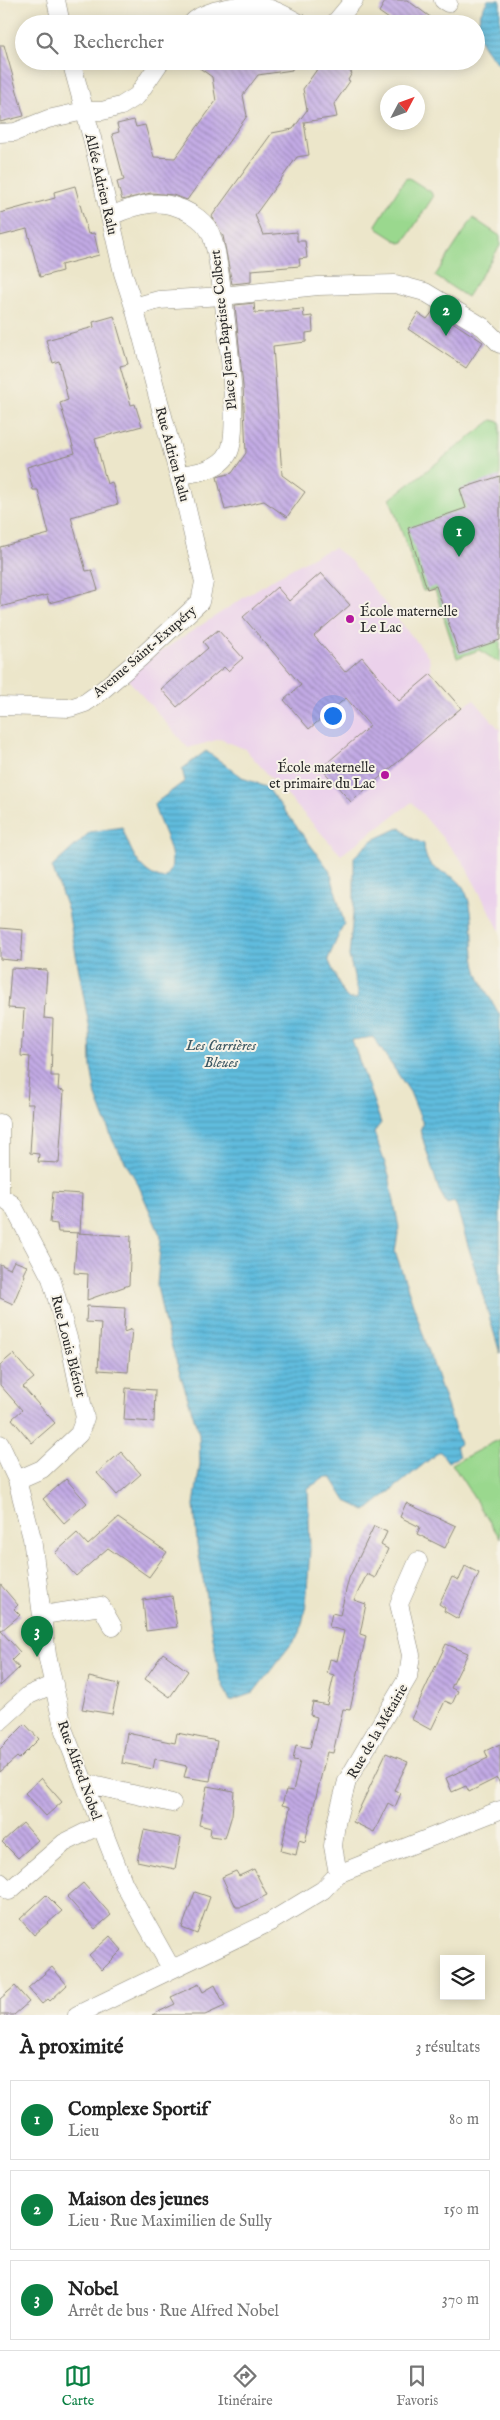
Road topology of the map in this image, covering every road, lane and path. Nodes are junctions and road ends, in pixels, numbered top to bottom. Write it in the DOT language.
graph roads {
  1 [pos="56,0"];
  2 [pos="354,0"];
  3 [pos="211,6"];
  4 [pos="59,15"];
  5 [pos="199,15"];
  6 [pos="285,15"];
  7 [pos="342,15"];
  8 [pos="73,70"];
  9 [pos="155,70"];
  10 [pos="84,111"];
  11 [pos="0,133"];
  12 [pos="111,216"];
  13 [pos="222,296"];
  14 [pos="134,306"];
  15 [pos="500,344"];
  16 [pos="178,475"];
  17 [pos="200,602"];
  18 [pos="0,706"];
  19 [pos="0,1123"];
  20 [pos="0,1198"];
  21 [pos="0,1444"];
  22 [pos="17,1480"];
  23 [pos="418,1561"];
  24 [pos="43,1615"];
  25 [pos="113,1627"];
  26 [pos="54,1684"];
  27 [pos="0,1721"];
  28 [pos="84,1783"];
  29 [pos="172,1803"];
  30 [pos="500,1810"];
  31 [pos="100,1825"];
  32 [pos="338,1874"];
  33 [pos="0,1882"];
  34 [pos="172,1968"];
  35 [pos="77,2015"];
  1 -- 4 [label="street"];
  2 -- 7 [label="street"];
  3 -- 5 [label="street"];
  3 -- 6 [label="street"];
  8 -- 10 [label="street, Allée Adrien Ralu"];
  9 -- 10 [label="street"];
  10 -- 11 [label="street"];
  10 -- 12 [label="street, Allée Adrien Ralu"];
  12 -- 13 [label="street, Place Jean-Baptiste Colbert"];
  12 -- 14 [label="street, Allée Adrien Ralu"];
  13 -- 14 [label="street"];
  13 -- 15 [label="street"];
  13 -- 16 [label="street, Place Jean-Baptiste Colbert"];
  14 -- 16 [label="street, Rue Adrien Ralu"];
  16 -- 17 [label="street, Rue Adrien Ralu"];
  17 -- 18 [label="street, Avenue Saint-Exupéry"];
  19 -- 20 [label="street"];
  20 -- 22 [label="street, Rue Louis Blériot"];
  21 -- 22 [label="street, Rue Alfred Nobel"];
  22 -- 24 [label="street, Rue Alfred Nobel"];
  23 -- 32 [label="street, Rue de la Métairie"];
  24 -- 25 [label="street"];
  24 -- 26 [label="street, Rue Alfred Nobel"];
  26 -- 27 [label="street"];
  26 -- 28 [label="street, Rue Alfred Nobel"];
  28 -- 29 [label="street"];
  28 -- 31 [label="street, Rue Alfred Nobel"];
  30 -- 32 [label="street"];
  31 -- 33 [label="street"];
  31 -- 34 [label="street, Rue Alfred Nobel"];
  32 -- 34 [label="street"];
  34 -- 35 [label="street"];
}
